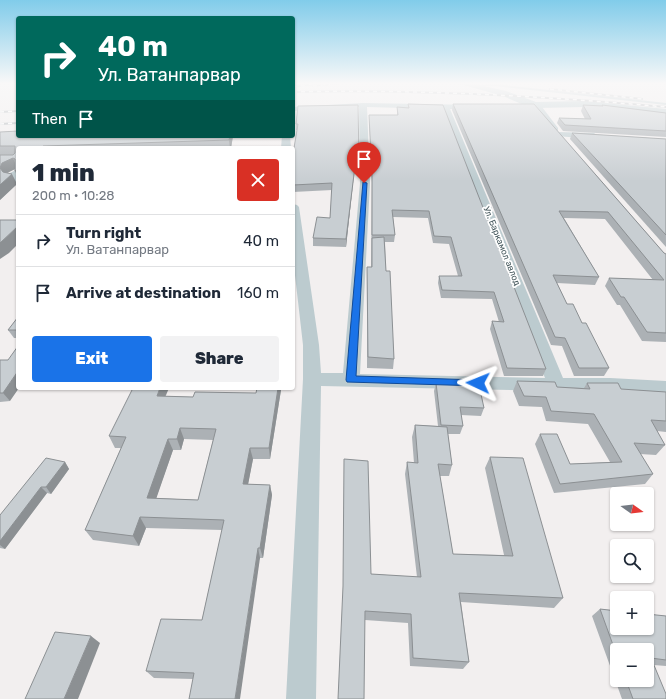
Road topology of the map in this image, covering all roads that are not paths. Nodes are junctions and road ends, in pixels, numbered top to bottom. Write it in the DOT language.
graph roads {
  1 [pos="363,116"];
  2 [pos="449,116"];
  3 [pos="544,116"];
  4 [pos="559,134"];
  5 [pos="605,137"];
  6 [pos="569,146"];
  7 [pos="16,173"];
  8 [pos="16,180"];
  9 [pos="295,224"];
  10 [pos="312,379"];
  11 [pos="350,380"];
  12 [pos="557,385"];
  13 [pos="666,388"];
  14 [pos="301,699"];
  1 -- 11 [label="street"];
  2 -- 12 [label="street, Ул. Баркамол авлод"];
  3 -- 4 [label="street"];
  4 -- 5 [label="street"];
  4 -- 6 [label="street"];
  7 -- 8 [label="street"];
  9 -- 10 [label="street"];
  10 -- 11 [label="street"];
  10 -- 14 [label="street"];
  11 -- 12 [label="street"];
  12 -- 13 [label="street"];
}
